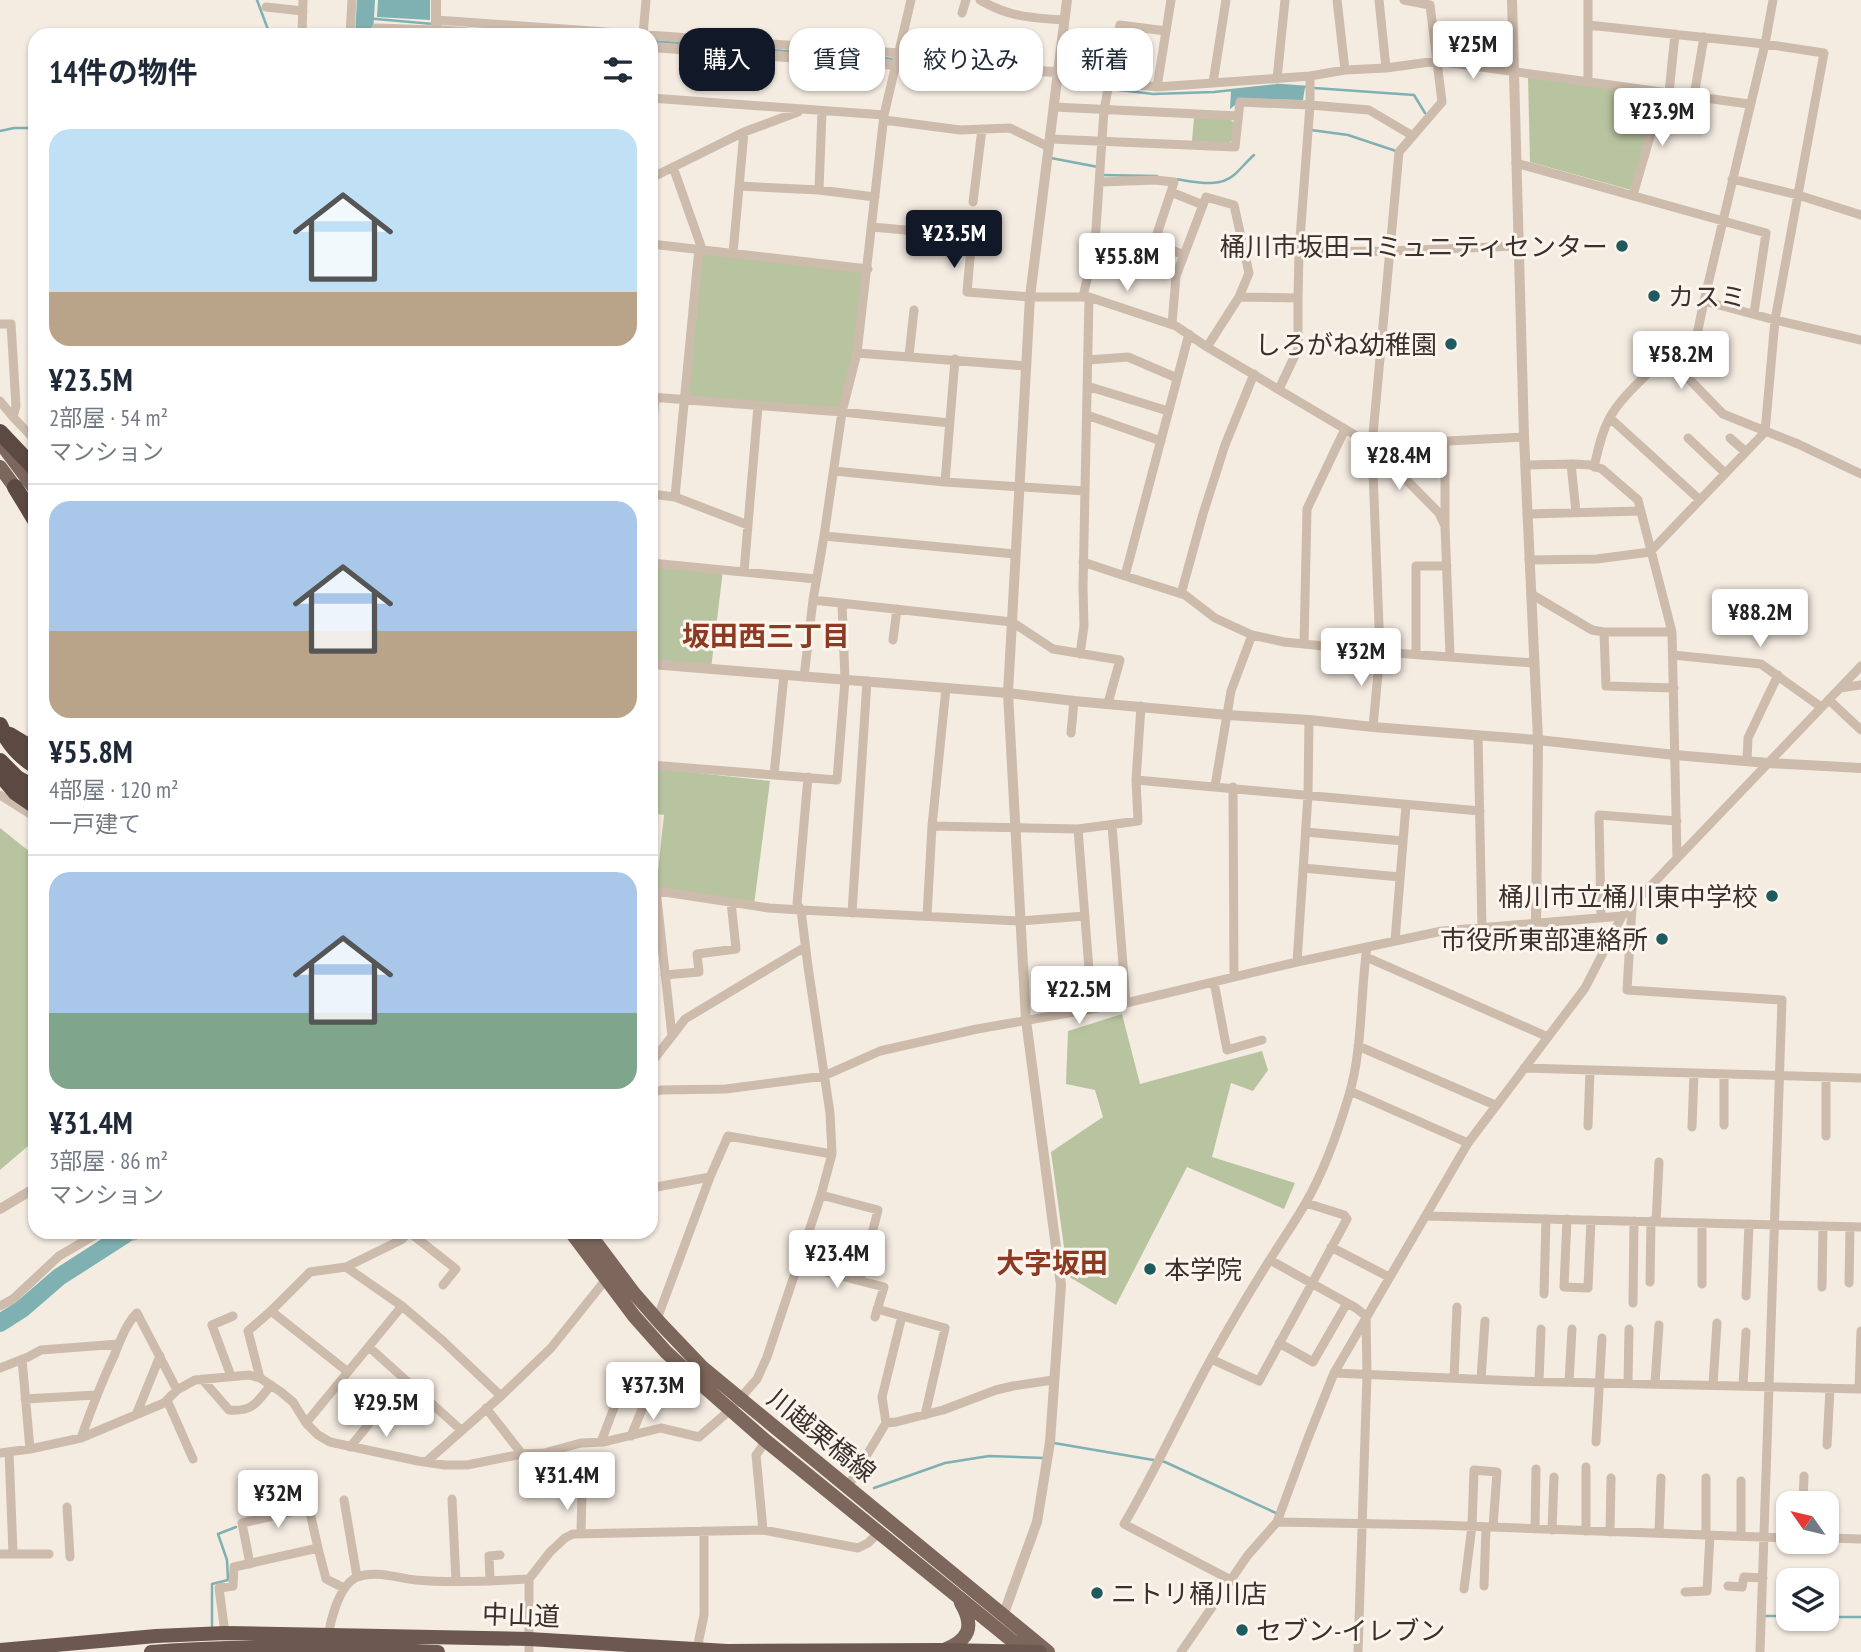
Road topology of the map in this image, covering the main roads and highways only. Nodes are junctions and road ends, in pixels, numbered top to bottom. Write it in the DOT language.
graph roads {
  1 [pos="0,432"];
  2 [pos="0,442"];
  3 [pos="28,462"];
  4 [pos="0,467"];
  5 [pos="28,480"];
  6 [pos="15,487"];
  7 [pos="28,505"];
  8 [pos="28,508"];
  9 [pos="0,724"];
  10 [pos="28,746"];
  11 [pos="0,761"];
  12 [pos="28,761"];
  13 [pos="0,774"];
  14 [pos="28,784"];
  15 [pos="28,801"];
  16 [pos="576,1239"];
  17 [pos="594,1239"];
  18 [pos="734,1404"];
  19 [pos="957,1597"];
  20 [pos="328,1645"];
  21 [pos="529,1646"];
  22 [pos="0,1650"];
  23 [pos="193,1650"];
  24 [pos="944,1650"];
  25 [pos="151,1652"];
  26 [pos="438,1652"];
  27 [pos="1026,1652"];
  28 [pos="1040,1652"];
  29 [pos="1048,1652"];
  1 -- 3 [label="highway"];
  2 -- 5 [label="main road"];
  4 -- 6 [label="main road"];
  6 -- 7 [label="main road"];
  6 -- 8 [label="highway"];
  9 -- 10 [label="highway"];
  9 -- 12 [label="highway"];
  11 -- 14 [label="highway"];
  13 -- 15 [label="highway"];
  16 -- 18 [label="main road, 川越栗橋線"];
  17 -- 18 [label="main road, 川越栗橋線"];
  18 -- 19 [label="main road, 川越栗橋線"];
  18 -- 29 [label="main road, 川越栗橋線"];
  19 -- 24 [label="main road"];
  19 -- 27 [label="main road, 川越栗橋線"];
  20 -- 21 [label="highway, 中山道"];
  20 -- 22 [label="highway, 中山道"];
  20 -- 23 [label="highway, 中山道"];
  20 -- 26 [label="highway, 中山道"];
  21 -- 24 [label="highway, 中山道"];
  23 -- 25 [label="highway, 中山道"];
  24 -- 27 [label="highway, 中山道"];
  27 -- 28 [label="highway, 中山道"];
}
